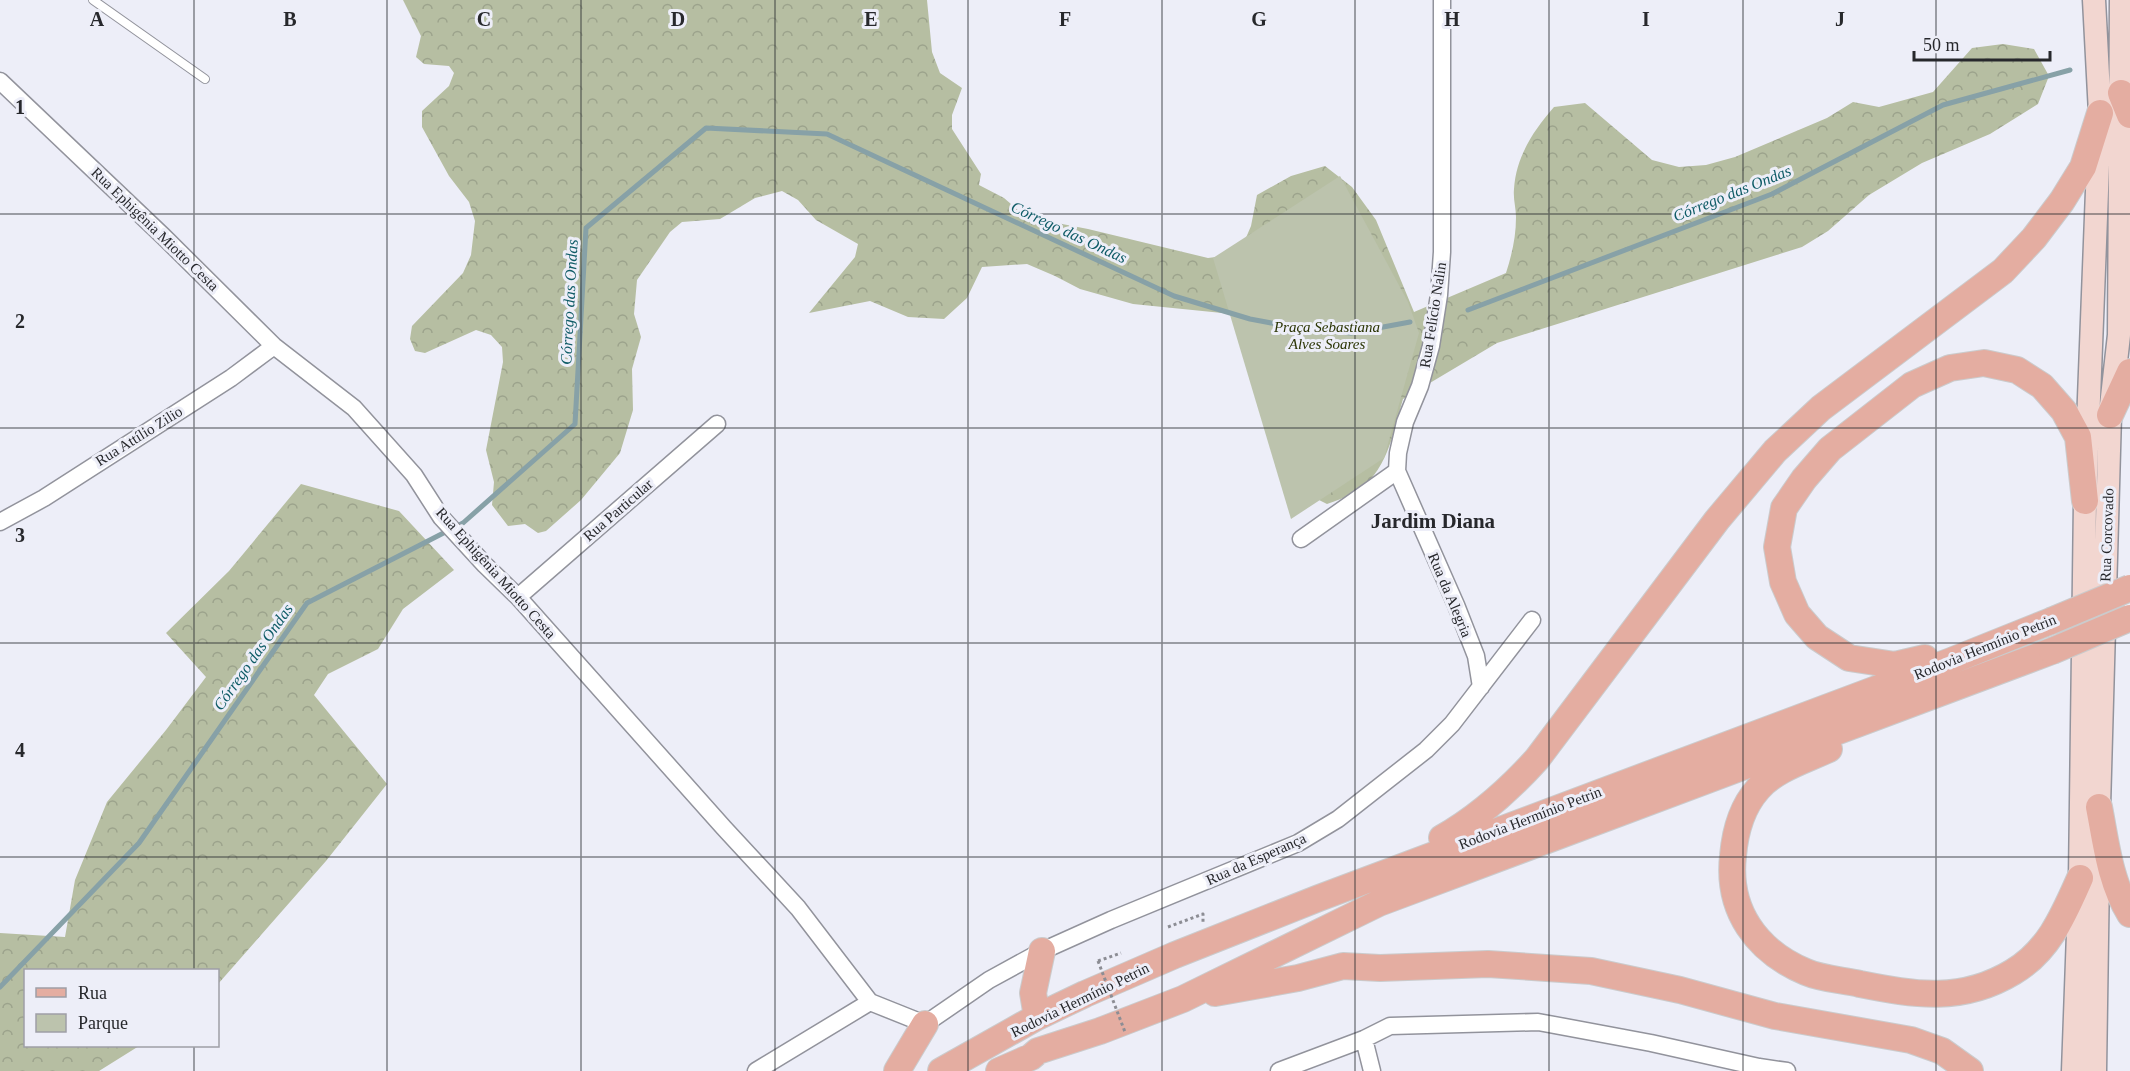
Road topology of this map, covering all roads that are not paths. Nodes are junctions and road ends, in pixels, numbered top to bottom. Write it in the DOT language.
graph roads {
  1 [pos="93,0"];
  2 [pos="1442,0"];
  3 [pos="2094,0"];
  4 [pos="2121,0"];
  5 [pos="205,79"];
  6 [pos="0,81"];
  7 [pos="2125,104"];
  8 [pos="2100,113"];
  9 [pos="274,346"];
  10 [pos="2130,372"];
  11 [pos="2110,415"];
  12 [pos="717,424"];
  13 [pos="1397,471"];
  14 [pos="2085,501"];
  15 [pos="0,522"];
  16 [pos="1301,539"];
  17 [pos="2130,588"];
  18 [pos="518,597"];
  19 [pos="2130,618"];
  20 [pos="1532,620"];
  21 [pos="2010,638"];
  22 [pos="1960,686"];
  23 [pos="1480,687"];
  24 [pos="2099,807"];
  25 [pos="2080,878"];
  26 [pos="1319,898"];
  27 [pos="2130,914"];
  28 [pos="1042,951"];
  29 [pos="1183,999"];
  30 [pos="870,1002"];
  31 [pos="1037,1017"];
  32 [pos="925,1024"];
  33 [pos="1364,1040"];
  34 [pos="756,1071"];
  35 [pos="897,1071"];
  36 [pos="941,1071"];
  37 [pos="999,1071"];
  38 [pos="1279,1071"];
  39 [pos="1372,1071"];
  40 [pos="1786,1071"];
  41 [pos="1970,1071"];
  42 [pos="2073,1071"];
  43 [pos="2095,1071"];
  1 -- 5 [label="lane"];
  2 -- 13 [label="street, Rua Felício Nalin"];
  3 -- 8 [label="street, Rua Corcovado"];
  4 -- 7 [label="street, Rua Corcovado"];
  6 -- 9 [label="street, Rua Ephigênia Miotto Cesta"];
  7 -- 11 [label="street, Rua Corcovado"];
  8 -- 14 [label="street, Rua Corcovado"];
  8 -- 26 [label="main road"];
  9 -- 15 [label="street, Rua Attílio Zilio"];
  9 -- 18 [label="street, Rua Ephigênia Miotto Cesta"];
  10 -- 11 [label="main road"];
  11 -- 24 [label="street, Rua Corcovado"];
  12 -- 18 [label="street, Rua Particular"];
  13 -- 16 [label="street"];
  13 -- 23 [label="street, Rua da Alegria"];
  14 -- 21 [label="main road"];
  14 -- 25 [label="street, Rua Corcovado"];
  17 -- 21 [label="main road, Rodovia Hermínio Petrin, bridge"];
  18 -- 30 [label="street, Rua Ephigênia Miotto Cesta"];
  19 -- 22 [label="main road, Rodovia Hermínio Petrin, bridge"];
  20 -- 23 [label="street, Rua da Esperança"];
  21 -- 26 [label="main road, Rodovia Hermínio Petrin"];
  22 -- 25 [label="main road"];
  22 -- 29 [label="main road, Rodovia Hermínio Petrin"];
  23 -- 28 [label="street, Rua da Esperança"];
  24 -- 27 [label="main road"];
  24 -- 43 [label="street, Rua Corcovado"];
  25 -- 42 [label="street, Rua Corcovado"];
  26 -- 31 [label="main road, Rodovia Hermínio Petrin"];
  28 -- 31 [label="main road"];
  28 -- 32 [label="street, Rua da Esperança"];
  29 -- 37 [label="main road, Rodovia Hermínio Petrin"];
  29 -- 41 [label="main road"];
  30 -- 32 [label="street"];
  30 -- 34 [label="street"];
  31 -- 36 [label="main road, Rodovia Hermínio Petrin"];
  32 -- 35 [label="main road"];
  33 -- 38 [label="street"];
  33 -- 39 [label="street"];
  33 -- 40 [label="street"];
}
